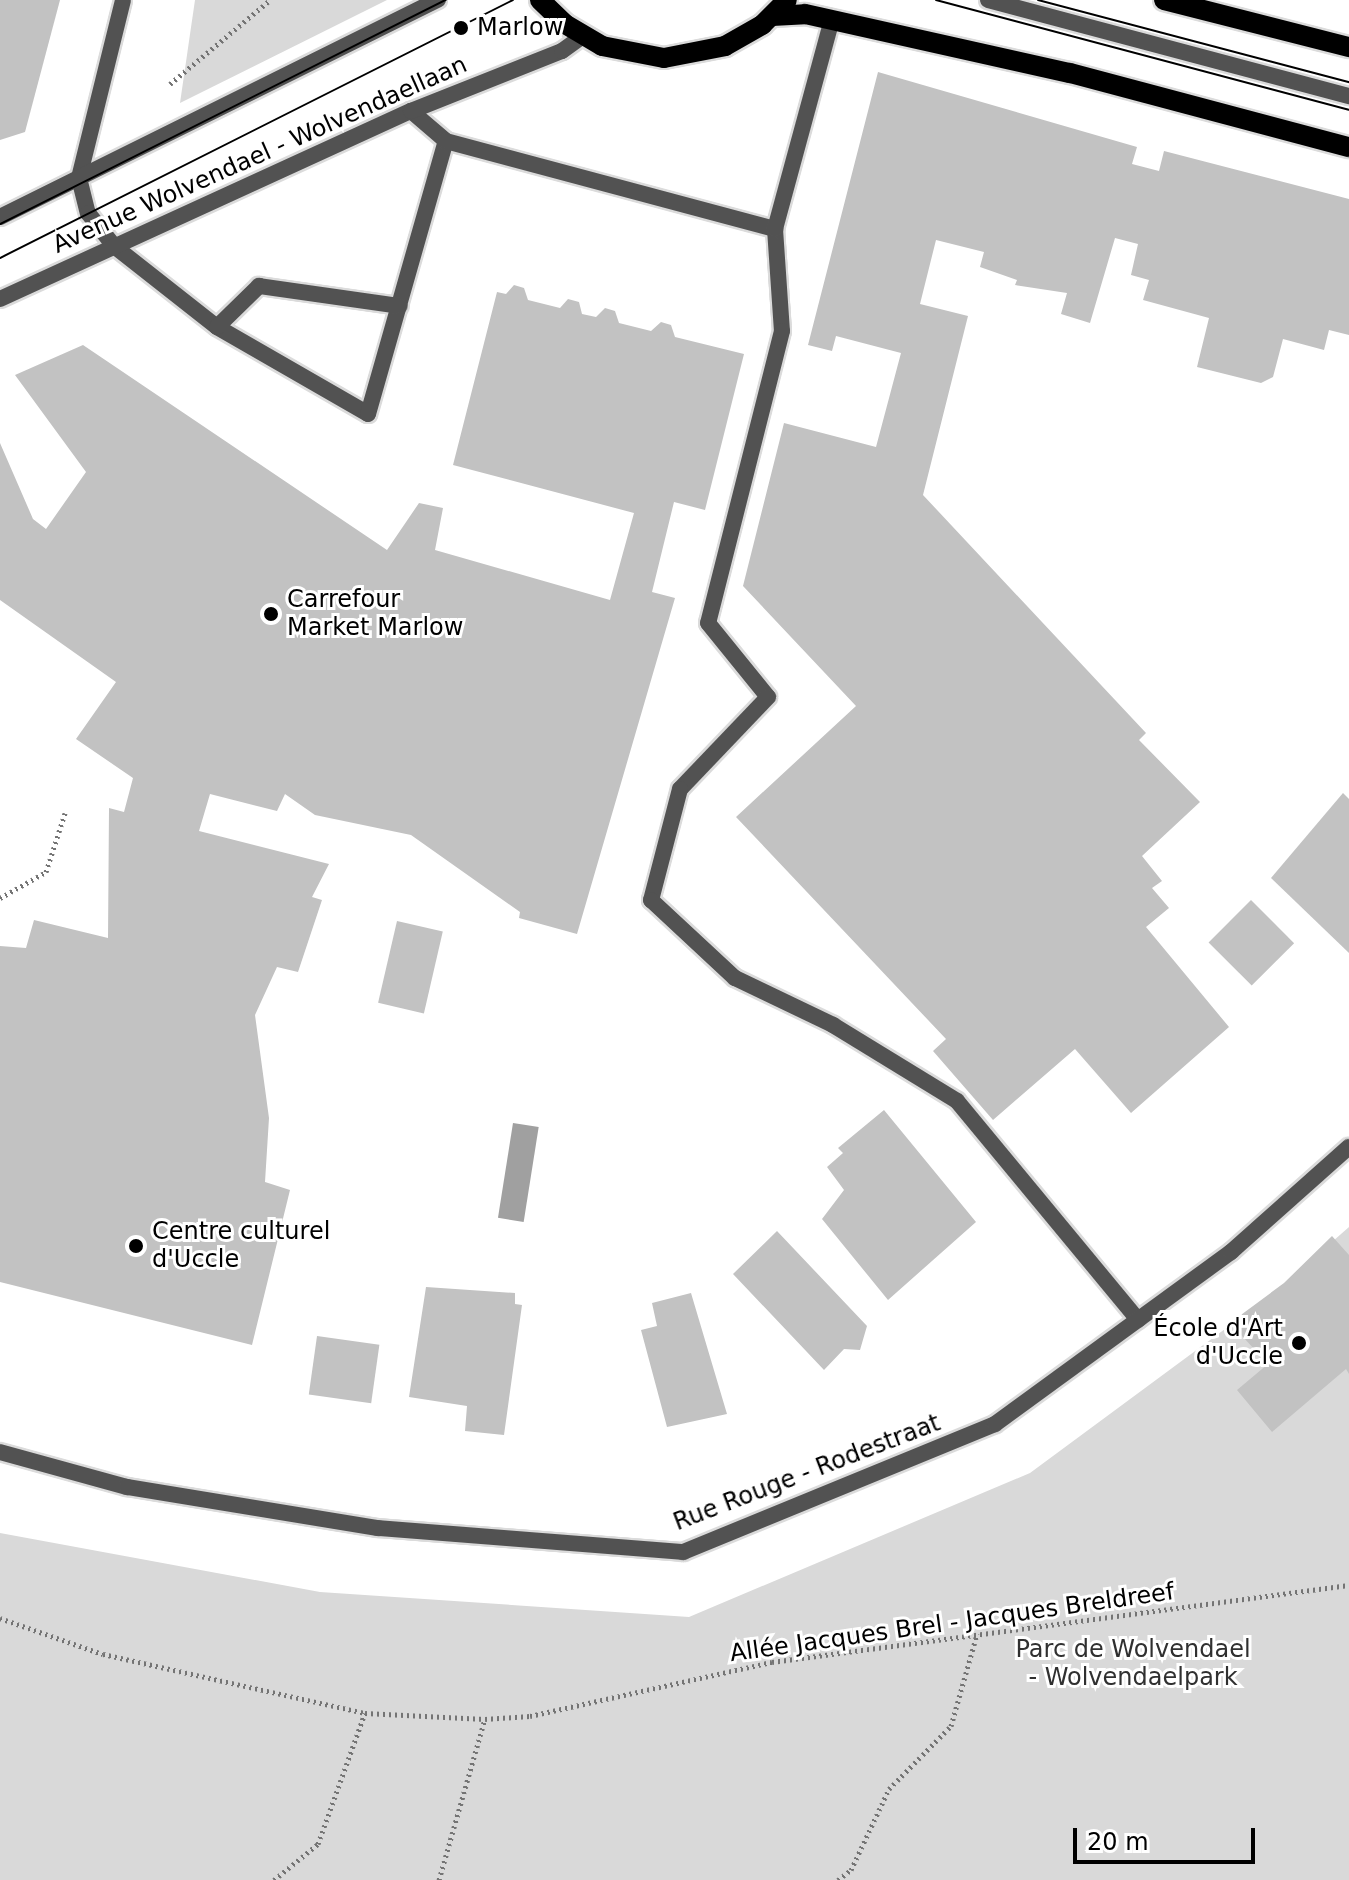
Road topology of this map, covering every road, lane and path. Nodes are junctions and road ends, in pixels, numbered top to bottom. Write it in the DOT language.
graph roads {
  1 [pos="123,0"];
  2 [pos="270,0"];
  3 [pos="438,0"];
  4 [pos="540,0"];
  5 [pos="787,0"];
  6 [pos="988,0"];
  7 [pos="1164,0"];
  8 [pos="772,16"];
  9 [pos="831,23"];
  10 [pos="583,36"];
  11 [pos="1349,47"];
  12 [pos="164,89"];
  13 [pos="1349,96"];
  14 [pos="411,111"];
  15 [pos="446,141"];
  16 [pos="1349,147"];
  17 [pos="79,178"];
  18 [pos="0,217"];
  19 [pos="775,229"];
  20 [pos="114,246"];
  21 [pos="0,299"];
  22 [pos="400,306"];
  23 [pos="217,327"];
  24 [pos="65,813"];
  25 [pos="0,898"];
  26 [pos="1349,1147"];
  27 [pos="1138,1320"];
  28 [pos="0,1452"];
  29 [pos="1349,1585"];
  30 [pos="0,1618"];
  31 [pos="977,1634"];
  32 [pos="365,1713"];
  33 [pos="485,1719"];
  34 [pos="274,1880"];
  35 [pos="439,1880"];
  36 [pos="838,1880"];
  1 -- 17 [label="street"];
  2 -- 12 [label="path"];
  3 -- 17 [label="street, Avenue Wolvendael - Wolvendaellaan"];
  4 -- 10 [label="main road"];
  5 -- 8 [label="main road"];
  6 -- 13 [label="street"];
  7 -- 11 [label="main road"];
  8 -- 9 [label="main road"];
  8 -- 10 [label="main road"];
  9 -- 16 [label="main road"];
  9 -- 19 [label="street"];
  10 -- 14 [label="street, Avenue Wolvendael - Wolvendaellaan"];
  14 -- 15 [label="street"];
  14 -- 20 [label="street, Avenue Wolvendael - Wolvendaellaan"];
  15 -- 19 [label="street"];
  15 -- 22 [label="street"];
  17 -- 18 [label="street, Avenue Wolvendael - Wolvendaellaan"];
  17 -- 20 [label="street"];
  19 -- 27 [label="street"];
  20 -- 21 [label="street, Avenue Wolvendael - Wolvendaellaan"];
  20 -- 23 [label="street"];
  22 -- 23 [label="street"];
  22 -- 23 [label="street"];
  24 -- 25 [label="path"];
  26 -- 27 [label="street, Rue Rouge - Rodestraat"];
  27 -- 28 [label="street, Rue Rouge - Rodestraat"];
  29 -- 31 [label="path, Allée Jacques Brel - Jacques Breldreef"];
  30 -- 32 [label="path, Allée Jacques Brel - Jacques Breldreef"];
  31 -- 33 [label="path, Allée Jacques Brel - Jacques Breldreef"];
  31 -- 36 [label="path"];
  32 -- 33 [label="path, Allée Jacques Brel - Jacques Breldreef"];
  32 -- 34 [label="path"];
  33 -- 35 [label="path"];
}
